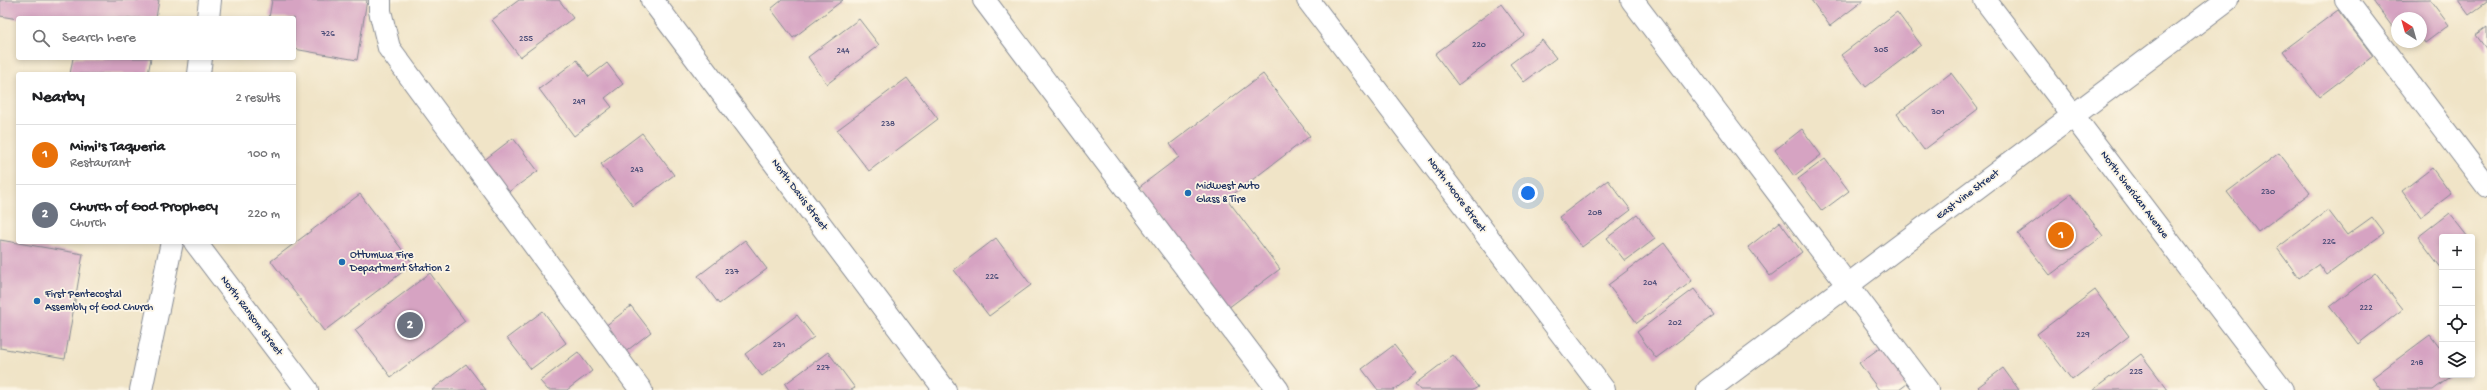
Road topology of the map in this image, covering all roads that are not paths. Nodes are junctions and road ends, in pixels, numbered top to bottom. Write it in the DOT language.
graph roads {
  1 [pos="210,0"];
  2 [pos="380,0"];
  3 [pos="652,0"];
  4 [pos="984,0"];
  5 [pos="1308,0"];
  6 [pos="1632,0"];
  7 [pos="1985,0"];
  8 [pos="2227,0"];
  9 [pos="2346,0"];
  10 [pos="208,16"];
  11 [pos="202,60"];
  12 [pos="199,72"];
  13 [pos="2074,116"];
  14 [pos="2487,186"];
  15 [pos="172,244"];
  16 [pos="197,244"];
  17 [pos="1848,285"];
  18 [pos="141,390"];
  19 [pos="307,390"];
  20 [pos="641,390"];
  21 [pos="945,390"];
  22 [pos="1278,390"];
  23 [pos="1604,390"];
  24 [pos="1708,390"];
  25 [pos="1927,390"];
  26 [pos="2282,390"];
  1 -- 10 [label="street"];
  2 -- 20 [label="street"];
  3 -- 21 [label="street, North Davis Street"];
  4 -- 22 [label="street"];
  5 -- 23 [label="street, North Moore Street"];
  6 -- 17 [label="street"];
  7 -- 13 [label="street, North Sheridan Avenue"];
  8 -- 13 [label="street, East Vine Street"];
  9 -- 14 [label="street"];
  11 -- 12 [label="street"];
  13 -- 17 [label="street, East Vine Street"];
  13 -- 26 [label="street, North Sheridan Avenue"];
  15 -- 18 [label="street"];
  16 -- 19 [label="street, North Ransom Street"];
  17 -- 24 [label="street, East Vine Street"];
  17 -- 25 [label="street"];
}
